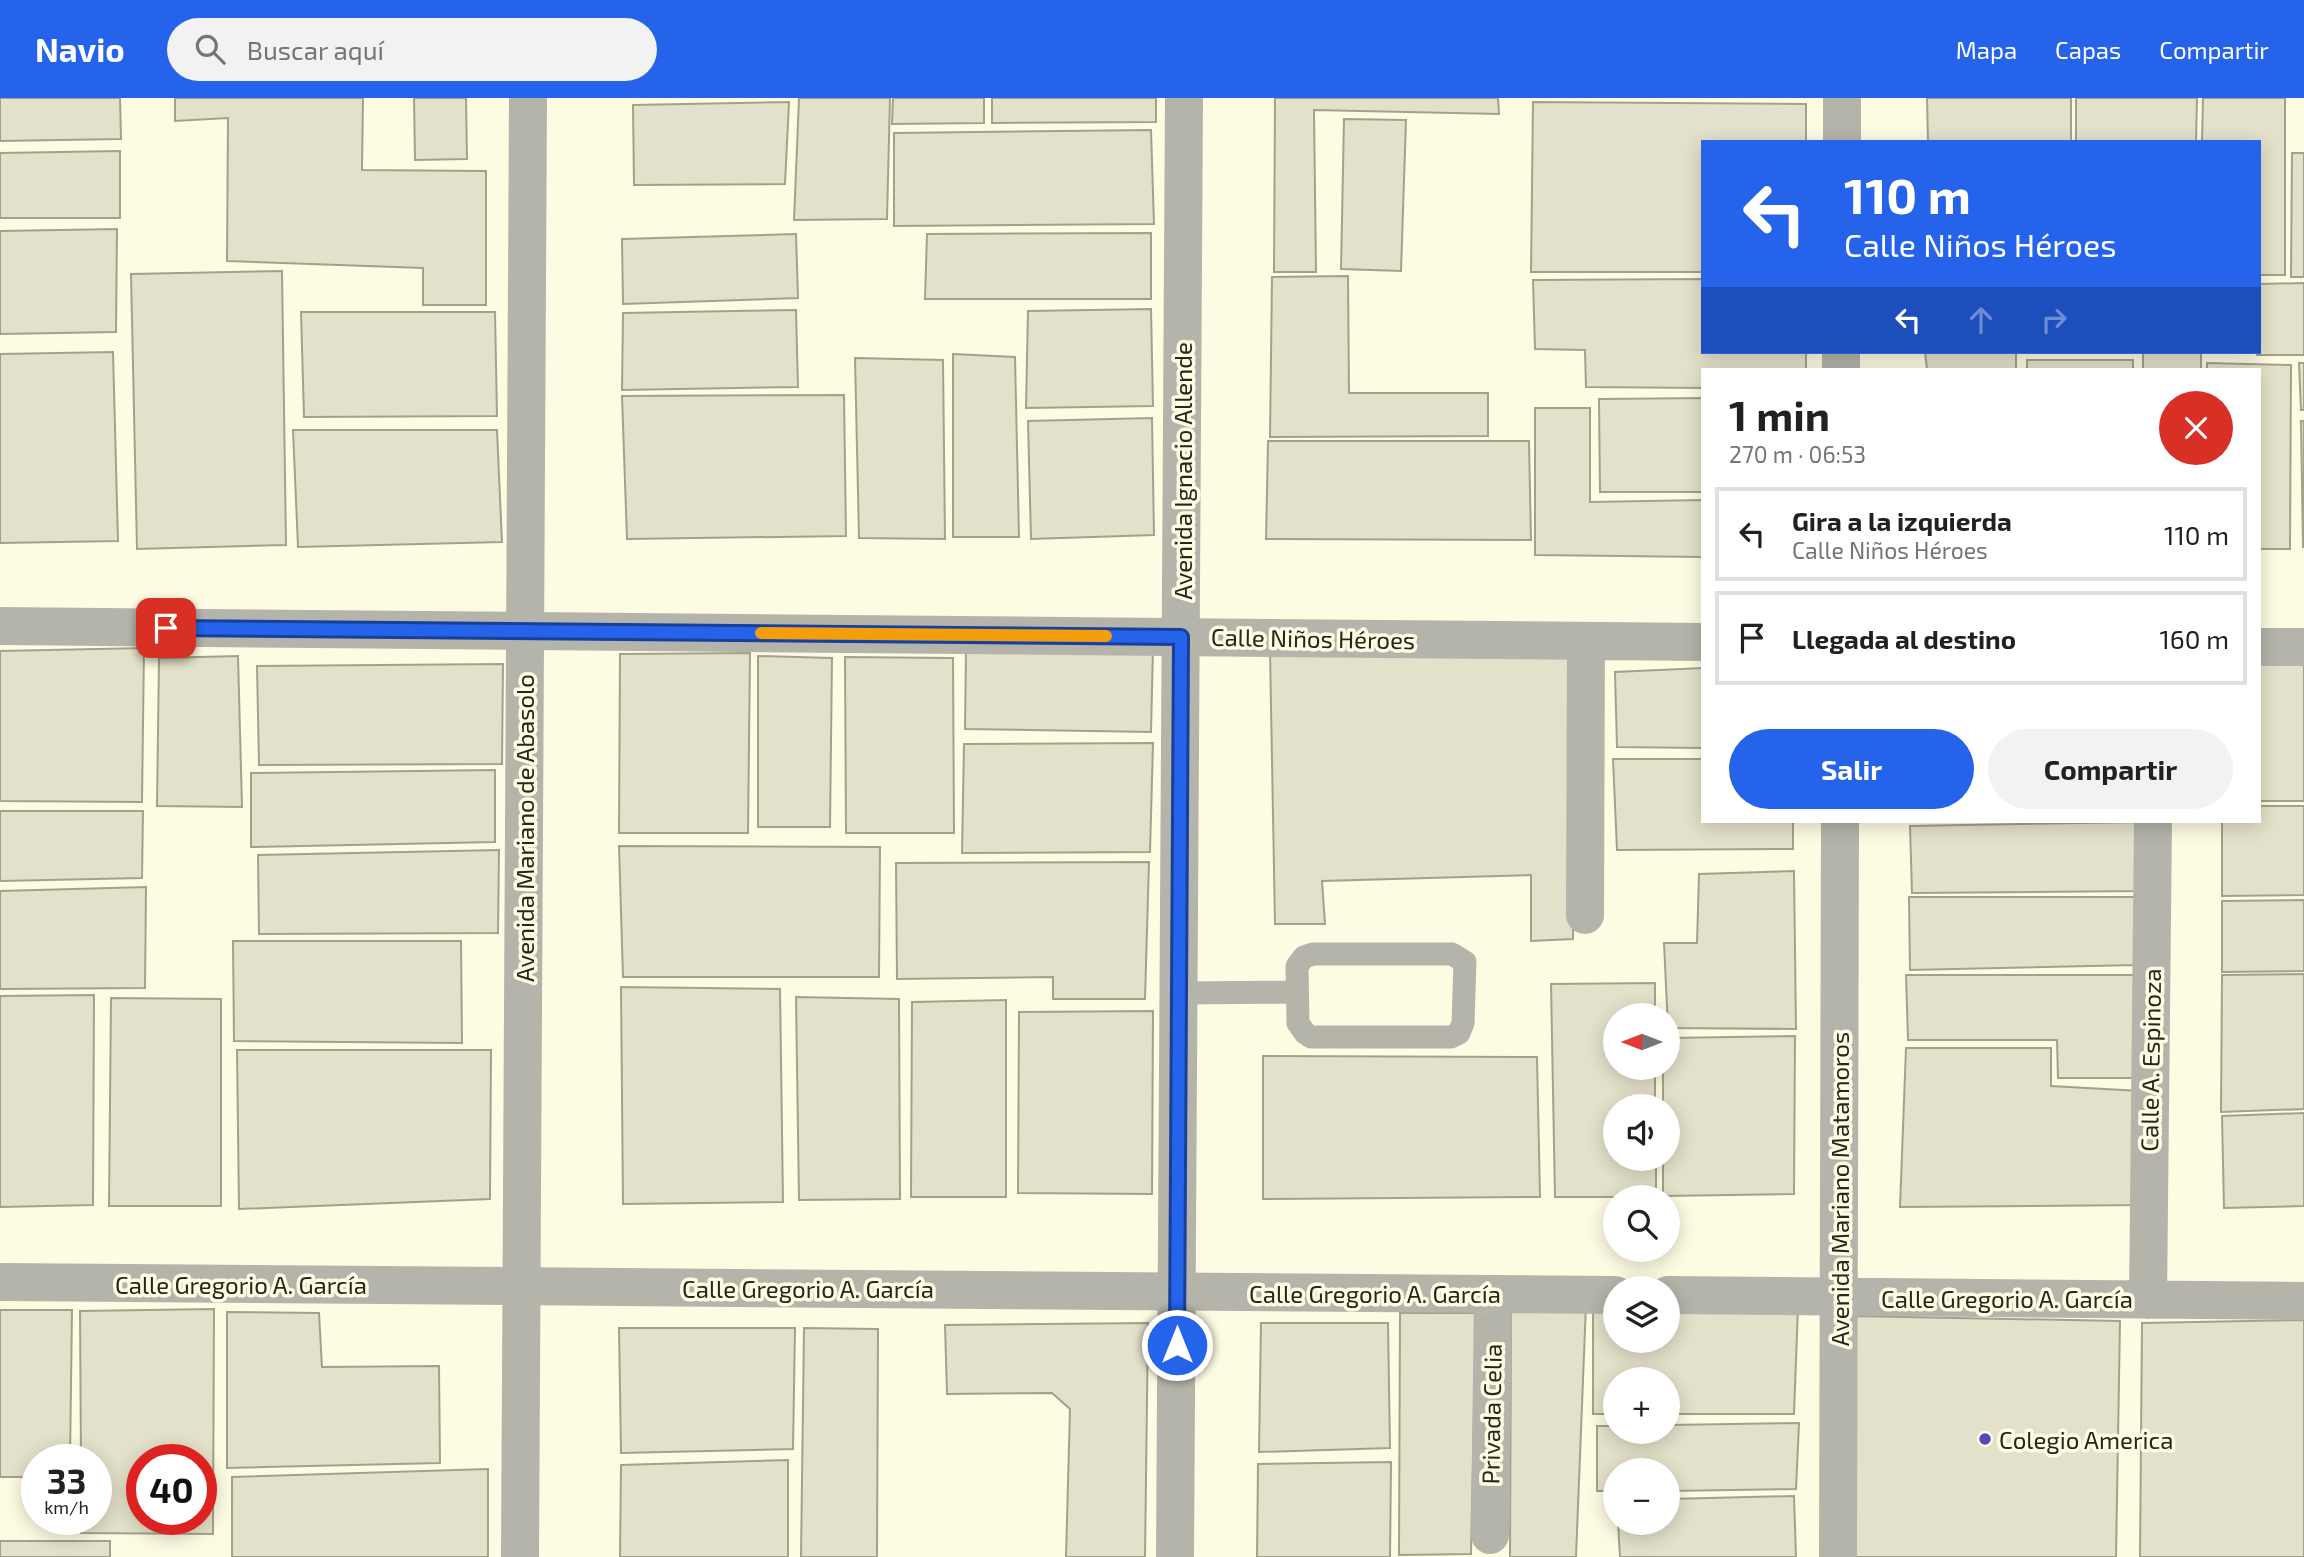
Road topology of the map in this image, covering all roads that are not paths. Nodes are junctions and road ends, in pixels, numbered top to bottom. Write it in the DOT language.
graph roads {
  1 [pos="528,98"];
  2 [pos="1184,98"];
  3 [pos="1842,98"];
  4 [pos="1842,140"];
  5 [pos="0,626"];
  6 [pos="525,631"];
  7 [pos="1181,637"];
  8 [pos="1586,641"];
  9 [pos="1701,642"];
  10 [pos="2261,647"];
  11 [pos="2304,647"];
  12 [pos="1840,823"];
  13 [pos="2152,823"];
  14 [pos="1585,915"];
  15 [pos="1297,992"];
  16 [pos="1179,993"];
  17 [pos="0,1282"];
  18 [pos="522,1286"];
  19 [pos="1177,1291"];
  20 [pos="1493,1294"];
  21 [pos="1603,1295"];
  22 [pos="1680,1296"];
  23 [pos="1838,1297"];
  24 [pos="2147,1300"];
  25 [pos="2304,1301"];
  26 [pos="1490,1535"];
  27 [pos="520,1557"];
  28 [pos="1175,1557"];
  29 [pos="1838,1557"];
  1 -- 6 [label="street, Avenida Mariano de Abasolo"];
  2 -- 7 [label="street, Avenida Ignacio Allende"];
  3 -- 4 [label="street"];
  5 -- 6 [label="street, Calle Niños Héroes"];
  6 -- 7 [label="street, Calle Niños Héroes"];
  6 -- 18 [label="street, Avenida Mariano de Abasolo"];
  7 -- 8 [label="street, Calle Niños Héroes"];
  7 -- 16 [label="street, Avenida Ignacio Allende"];
  8 -- 9 [label="street, Calle Niños Héroes"];
  8 -- 14 [label="street"];
  10 -- 11 [label="street"];
  12 -- 23 [label="street, Avenida Mariano Matamoros"];
  13 -- 24 [label="street, Calle A. Espinoza"];
  15 -- 15 [label="lane"];
  15 -- 16 [label="lane"];
  16 -- 19 [label="street, Avenida Ignacio Allende"];
  17 -- 18 [label="street, Calle Gregorio A. García"];
  18 -- 19 [label="street, Calle Gregorio A. García"];
  18 -- 27 [label="street, Avenida Mariano de Abasolo"];
  19 -- 20 [label="street, Calle Gregorio A. García"];
  19 -- 28 [label="street, Avenida Ignacio Allende"];
  20 -- 21 [label="street, Calle Gregorio A. García"];
  20 -- 26 [label="street, Privada Celia"];
  22 -- 23 [label="street, Calle Gregorio A. García"];
  23 -- 24 [label="street, Calle Gregorio A. García"];
  23 -- 29 [label="street, Avenida Mariano Matamoros"];
  24 -- 25 [label="street, Calle Gregorio A. García"];
}
